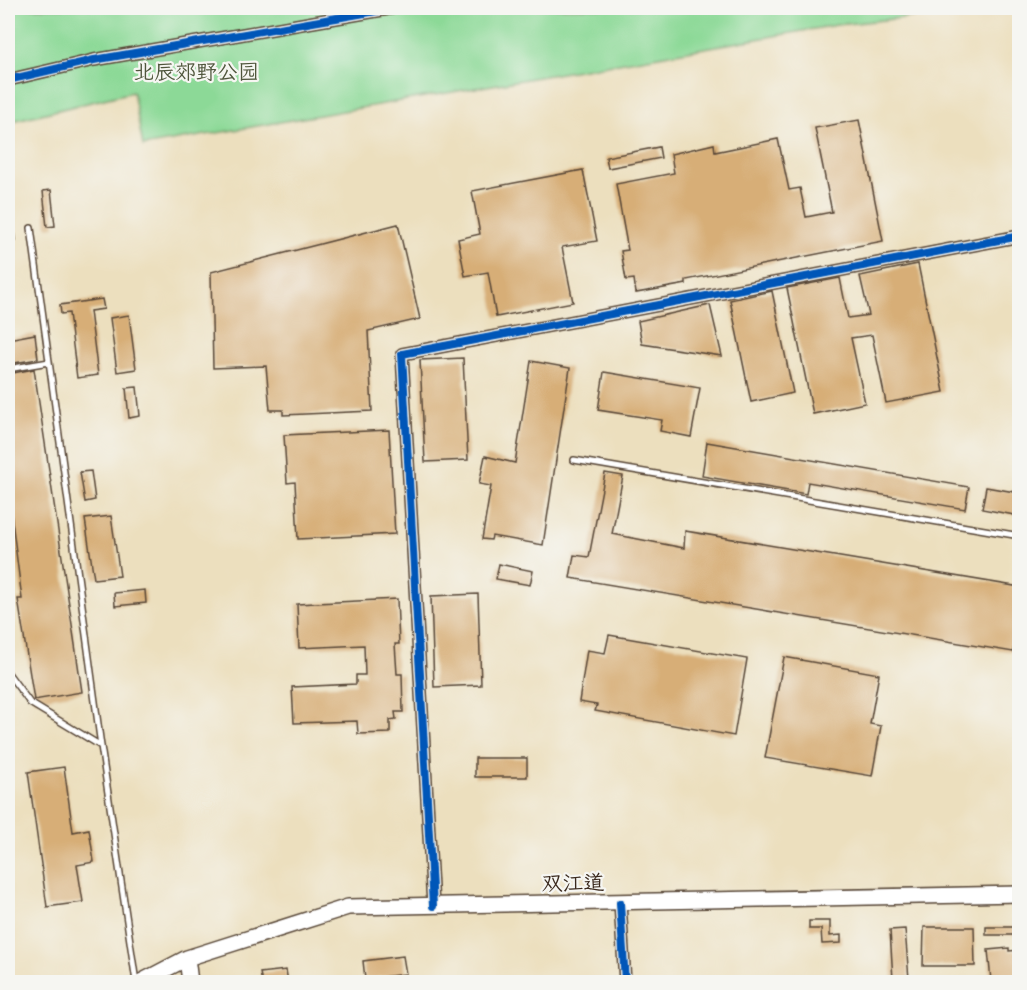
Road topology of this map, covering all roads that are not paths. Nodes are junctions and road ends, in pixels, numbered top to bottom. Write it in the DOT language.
graph roads {
  1 [pos="394,8"];
  2 [pos="8,80"];
  3 [pos="31,228"];
  4 [pos="1020,236"];
  5 [pos="49,362"];
  6 [pos="8,369"];
  7 [pos="574,460"];
  8 [pos="1020,536"];
  9 [pos="8,674"];
  10 [pos="101,746"];
  11 [pos="1020,894"];
  12 [pos="620,903"];
  13 [pos="433,906"];
  14 [pos="187,958"];
  15 [pos="136,982"];
  16 [pos="141,982"];
  17 [pos="190,982"];
  18 [pos="625,982"];
  1 -- 2 [label="street"];
  3 -- 5 [label="lane"];
  4 -- 13 [label="street"];
  5 -- 6 [label="lane"];
  5 -- 10 [label="lane"];
  7 -- 8 [label="lane"];
  9 -- 10 [label="lane"];
  10 -- 15 [label="lane"];
  11 -- 12 [label="main road, 双江道"];
  12 -- 13 [label="main road, 双江道"];
  12 -- 18 [label="street"];
  13 -- 14 [label="main road, 双江道"];
  14 -- 16 [label="main road, 双江道"];
  14 -- 17 [label="main road"];
}
